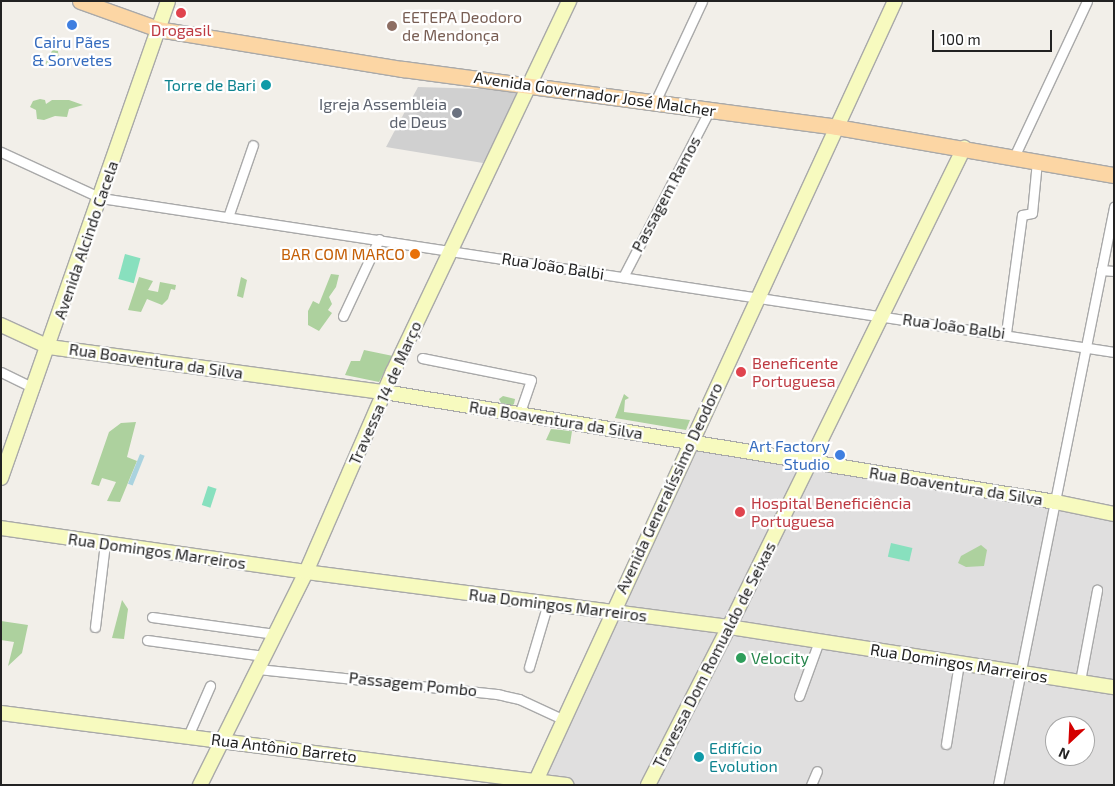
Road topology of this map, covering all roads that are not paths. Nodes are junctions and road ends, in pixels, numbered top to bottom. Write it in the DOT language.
graph roads {
  1 [pos="80,1"];
  2 [pos="168,1"];
  3 [pos="569,1"];
  4 [pos="702,1"];
  5 [pos="895,1"];
  6 [pos="1087,1"];
  7 [pos="158,29"];
  8 [pos="532,84"];
  9 [pos="655,102"];
  10 [pos="709,111"];
  11 [pos="836,127"];
  12 [pos="253,144"];
  13 [pos="964,148"];
  14 [pos="1,152"];
  15 [pos="1014,157"];
  16 [pos="1037,161"];
  17 [pos="1114,175"];
  18 [pos="101,198"];
  19 [pos="1114,206"];
  20 [pos="228,217"];
  21 [pos="379,239"];
  22 [pos="450,250"];
  23 [pos="1101,270"];
  24 [pos="1114,272"];
  25 [pos="622,277"];
  26 [pos="758,296"];
  27 [pos="343,316"];
  28 [pos="882,316"];
  29 [pos="1,325"];
  30 [pos="1006,333"];
  31 [pos="48,347"];
  32 [pos="1086,347"];
  33 [pos="1114,352"];
  34 [pos="422,358"];
  35 [pos="1,372"];
  36 [pos="34,388"];
  37 [pos="384,392"];
  38 [pos="519,414"];
  39 [pos="691,442"];
  40 [pos="810,461"];
  41 [pos="1,478"];
  42 [pos="1056,502"];
  43 [pos="1114,514"];
  44 [pos="1,528"];
  45 [pos="105,543"];
  46 [pos="306,572"];
  47 [pos="1097,590"];
  48 [pos="548,604"];
  49 [pos="611,612"];
  50 [pos="152,616"];
  51 [pos="95,627"];
  52 [pos="730,627"];
  53 [pos="275,634"];
  54 [pos="147,640"];
  55 [pos="819,641"];
  56 [pos="264,656"];
  57 [pos="959,663"];
  58 [pos="530,667"];
  59 [pos="258,669"];
  60 [pos="1020,672"];
  61 [pos="1080,681"];
  62 [pos="210,686"];
  63 [pos="1114,687"];
  64 [pos="799,696"];
  65 [pos="1,713"];
  66 [pos="562,719"];
  67 [pos="188,736"];
  68 [pos="223,740"];
  69 [pos="946,744"];
  70 [pos="816,771"];
  71 [pos="535,783"];
  72 [pos="200,785"];
  73 [pos="566,785"];
  74 [pos="648,785"];
  75 [pos="812,785"];
  76 [pos="998,785"];
  1 -- 7 [label="main road, Avenida Governador José Malcher"];
  2 -- 7 [label="street, Avenida Alcindo Cacela"];
  3 -- 8 [label="street, Travessa 14 de Março"];
  4 -- 9 [label="street"];
  5 -- 11 [label="street, Avenida Generalíssimo Deodoro"];
  6 -- 15 [label="street"];
  7 -- 8 [label="main road, Avenida Governador José Malcher"];
  7 -- 18 [label="street, Avenida Alcindo Cacela"];
  8 -- 9 [label="main road, Avenida Governador José Malcher"];
  8 -- 22 [label="street, Travessa 14 de Março"];
  9 -- 10 [label="main road, Avenida Governador José Malcher"];
  10 -- 11 [label="main road, Avenida Governador José Malcher"];
  10 -- 25 [label="street, Passagem Ramos"];
  11 -- 13 [label="main road, Avenida Governador José Malcher"];
  11 -- 26 [label="street, Avenida Generalíssimo Deodoro"];
  12 -- 20 [label="street"];
  13 -- 15 [label="main road, Avenida Governador José Malcher"];
  13 -- 28 [label="street, Travessa Dom Romualdo de Seixas"];
  14 -- 18 [label="street, Rua João Balbi"];
  15 -- 16 [label="main road, Avenida Governador José Malcher"];
  16 -- 17 [label="main road, Avenida Governador José Malcher"];
  16 -- 30 [label="street"];
  18 -- 20 [label="street, Rua João Balbi"];
  18 -- 31 [label="street, Avenida Alcindo Cacela"];
  19 -- 23 [label="street"];
  20 -- 21 [label="street, Rua João Balbi"];
  21 -- 22 [label="street, Rua João Balbi"];
  21 -- 27 [label="street"];
  22 -- 25 [label="street, Rua João Balbi"];
  22 -- 37 [label="street, Travessa 14 de Março"];
  23 -- 24 [label="street"];
  23 -- 32 [label="street"];
  25 -- 26 [label="street, Rua João Balbi"];
  26 -- 28 [label="street, Rua João Balbi"];
  26 -- 39 [label="street, Avenida Generalíssimo Deodoro"];
  28 -- 30 [label="street, Rua João Balbi"];
  28 -- 40 [label="street, Travessa Dom Romualdo de Seixas"];
  29 -- 31 [label="street, Rua Boaventura da Silva"];
  30 -- 32 [label="street, Rua João Balbi"];
  31 -- 36 [label="street, Avenida Alcindo Cacela"];
  31 -- 37 [label="street, Rua Boaventura da Silva"];
  32 -- 33 [label="street, Rua João Balbi"];
  32 -- 42 [label="street"];
  34 -- 38 [label="street"];
  35 -- 36 [label="street"];
  36 -- 41 [label="street, Avenida Alcindo Cacela"];
  37 -- 38 [label="street, Rua Boaventura da Silva"];
  37 -- 46 [label="street, Travessa 14 de Março"];
  38 -- 39 [label="street, Rua Boaventura da Silva"];
  39 -- 40 [label="street, Rua Boaventura da Silva"];
  39 -- 49 [label="street, Avenida Generalíssimo Deodoro"];
  40 -- 42 [label="street, Rua Boaventura da Silva"];
  40 -- 52 [label="street, Travessa Dom Romualdo de Seixas"];
  42 -- 43 [label="street, Rua Boaventura da Silva"];
  42 -- 60 [label="street"];
  44 -- 45 [label="street, Rua Domingos Marreiros"];
  45 -- 46 [label="street, Rua Domingos Marreiros"];
  45 -- 51 [label="street"];
  46 -- 48 [label="street, Rua Domingos Marreiros"];
  46 -- 53 [label="street, Travessa 14 de Março"];
  47 -- 61 [label="street"];
  48 -- 49 [label="street, Rua Domingos Marreiros"];
  48 -- 58 [label="street"];
  49 -- 52 [label="street, Rua Domingos Marreiros"];
  49 -- 66 [label="street, Avenida Generalíssimo Deodoro"];
  50 -- 53 [label="street"];
  52 -- 55 [label="street, Rua Domingos Marreiros"];
  52 -- 74 [label="street, Travessa Dom Romualdo de Seixas"];
  53 -- 56 [label="street, Travessa 14 de Março"];
  54 -- 56 [label="street"];
  55 -- 57 [label="street, Rua Domingos Marreiros"];
  55 -- 64 [label="street"];
  56 -- 59 [label="street, Travessa 14 de Março"];
  57 -- 60 [label="street, Rua Domingos Marreiros"];
  57 -- 69 [label="street"];
  59 -- 66 [label="street, Passagem Pombo"];
  59 -- 68 [label="street, Travessa 14 de Março"];
  60 -- 61 [label="street, Rua Domingos Marreiros"];
  60 -- 76 [label="street"];
  61 -- 63 [label="street, Rua Domingos Marreiros"];
  62 -- 67 [label="street"];
  65 -- 67 [label="street, Rua Antônio Barreto"];
  66 -- 71 [label="street, Avenida Generalíssimo Deodoro"];
  67 -- 68 [label="street, Rua Antônio Barreto"];
  68 -- 71 [label="street, Rua Antônio Barreto"];
  68 -- 72 [label="street, Travessa 14 de Março"];
  70 -- 75 [label="street"];
  71 -- 73 [label="street, Rua Antônio Barreto"];
}
